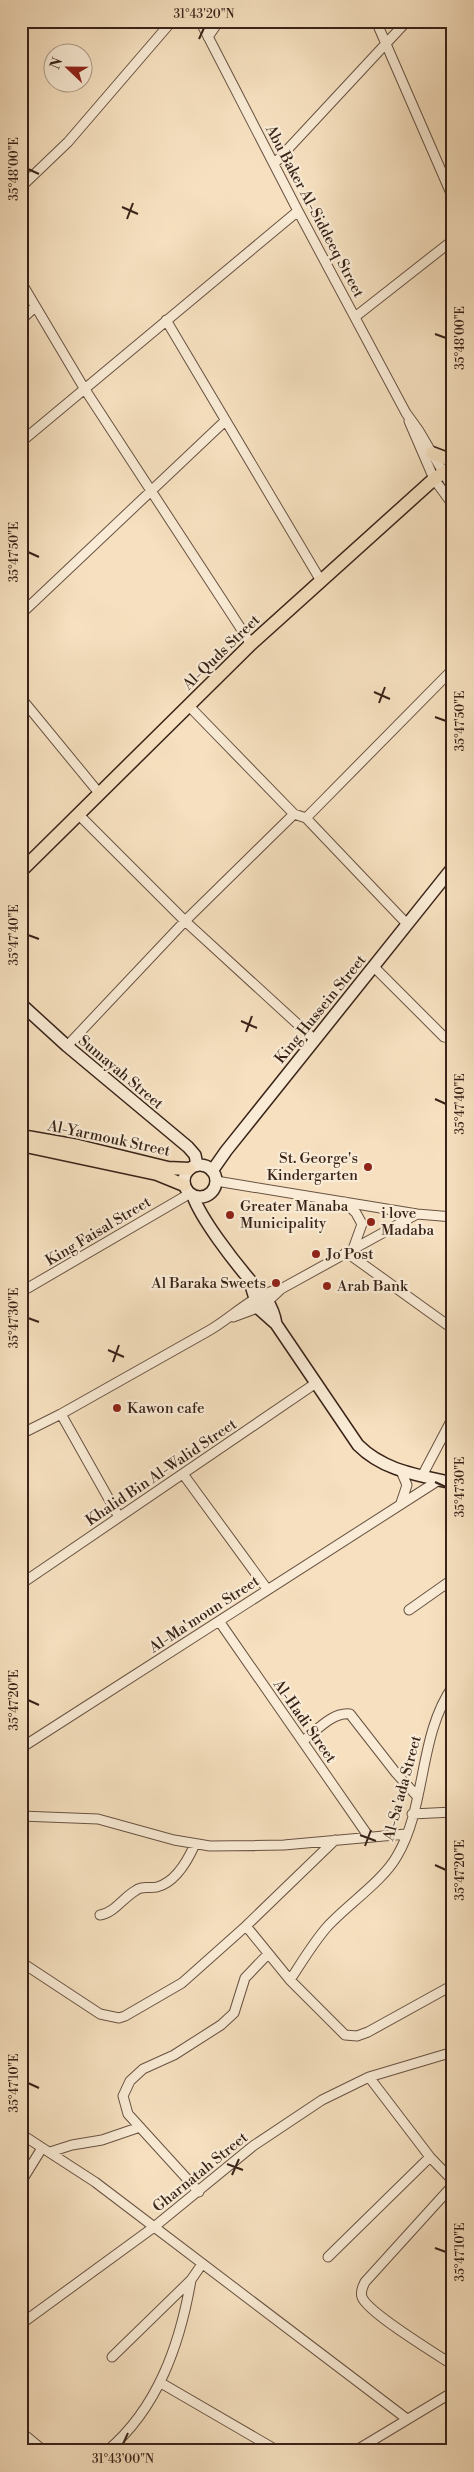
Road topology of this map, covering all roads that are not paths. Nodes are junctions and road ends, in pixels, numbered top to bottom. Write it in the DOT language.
graph roads {
  1 [pos="172,21"];
  2 [pos="200,21"];
  3 [pos="220,21"];
  4 [pos="376,21"];
  5 [pos="407,21"];
  6 [pos="208,37"];
  7 [pos="387,44"];
  8 [pos="274,164"];
  9 [pos="21,187"];
  10 [pos="453,198"];
  11 [pos="298,211"];
  12 [pos="453,240"];
  13 [pos="21,282"];
  14 [pos="34,307"];
  15 [pos="356,317"];
  16 [pos="21,320"];
  17 [pos="166,320"];
  18 [pos="84,388"];
  19 [pos="406,414"];
  20 [pos="225,421"];
  21 [pos="21,442"];
  22 [pos="432,453"];
  23 [pos="453,460"];
  24 [pos="443,473"];
  25 [pos="150,489"];
  26 [pos="453,489"];
  27 [pos="453,505"];
  28 [pos="320,581"];
  29 [pos="21,614"];
  30 [pos="251,644"];
  31 [pos="453,668"];
  32 [pos="21,698"];
  33 [pos="188,705"];
  34 [pos="99,793"];
  35 [pos="294,814"];
  36 [pos="79,815"];
  37 [pos="306,818"];
  38 [pos="453,868"];
  39 [pos="21,871"];
  40 [pos="185,921"];
  41 [pos="407,924"];
  42 [pos="374,967"];
  43 [pos="21,1004"];
  44 [pos="453,1039"];
  45 [pos="315,1040"];
  46 [pos="67,1046"];
  47 [pos="21,1136"];
  48 [pos="21,1145"];
  49 [pos="193,1167"];
  50 [pos="214,1176"];
  51 [pos="189,1192"];
  52 [pos="344,1202"];
  53 [pos="417,1214"];
  54 [pos="453,1216"];
  55 [pos="350,1250"];
  56 [pos="21,1292"];
  57 [pos="261,1301"];
  58 [pos="453,1329"];
  59 [pos="316,1383"];
  60 [pos="61,1414"];
  61 [pos="453,1417"];
  62 [pos="21,1434"];
  63 [pos="401,1471"];
  64 [pos="183,1474"];
  65 [pos="422,1476"];
  66 [pos="439,1480"];
  67 [pos="453,1483"];
  68 [pos="401,1504"];
  69 [pos="119,1517"];
  70 [pos="453,1579"];
  71 [pos="21,1584"];
  72 [pos="267,1589"];
  73 [pos="409,1610"];
  74 [pos="219,1622"];
  75 [pos="453,1686"];
  76 [pos="303,1741"];
  77 [pos="21,1748"];
  78 [pos="416,1795"];
  79 [pos="453,1812"];
  80 [pos="412,1814"];
  81 [pos="21,1816"];
  82 [pos="406,1834"];
  83 [pos="369,1837"];
  84 [pos="335,1840"];
  85 [pos="195,1844"];
  86 [pos="100,1915"];
  87 [pos="246,1926"];
  88 [pos="268,1954"];
  89 [pos="21,1962"];
  90 [pos="290,1980"];
  91 [pos="453,1985"];
  92 [pos="453,2052"];
  93 [pos="369,2077"];
  94 [pos="140,2127"];
  95 [pos="21,2134"];
  96 [pos="46,2150"];
  97 [pos="430,2156"];
  98 [pos="453,2181"];
  99 [pos="21,2182"];
  100 [pos="453,2185"];
  101 [pos="198,2192"];
  102 [pos="154,2227"];
  103 [pos="328,2257"];
  104 [pos="202,2264"];
  105 [pos="191,2280"];
  106 [pos="23,2319"];
  107 [pos="112,2357"];
  108 [pos="453,2365"];
  109 [pos="161,2383"];
  110 [pos="453,2392"];
  111 [pos="407,2419"];
  112 [pos="21,2432"];
  113 [pos="44,2451"];
  114 [pos="107,2451"];
  115 [pos="278,2451"];
  116 [pos="355,2451"];
  1 -- 9 [label="street"];
  2 -- 6 [label="street, Abu Baker Al-Siddeeq Street"];
  3 -- 6 [label="street"];
  4 -- 7 [label="street"];
  5 -- 7 [label="street"];
  6 -- 8 [label="street, Abu Baker Al-Siddeeq Street"];
  7 -- 8 [label="street"];
  7 -- 10 [label="street"];
  8 -- 11 [label="street, Abu Baker Al-Siddeeq Street"];
  11 -- 15 [label="street, Abu Baker Al-Siddeeq Street"];
  11 -- 17 [label="street"];
  12 -- 15 [label="street"];
  13 -- 14 [label="street"];
  14 -- 16 [label="street"];
  14 -- 18 [label="street"];
  15 -- 19 [label="street, Abu Baker Al-Siddeeq Street"];
  17 -- 18 [label="street"];
  17 -- 20 [label="street"];
  18 -- 21 [label="street"];
  18 -- 25 [label="street"];
  19 -- 22 [label="street, Abu Baker Al-Siddeeq Street"];
  19 -- 24 [label="street, Abu Baker Al-Siddeeq Street"];
  20 -- 25 [label="street"];
  20 -- 28 [label="street"];
  22 -- 23 [label="main road"];
  22 -- 24 [label="street, Abu Baker Al-Siddeeq Street"];
  24 -- 26 [label="street, Abu Baker Al-Siddeeq Street"];
  24 -- 27 [label="street, Abu Baker Al-Siddeeq Street"];
  24 -- 28 [label="main road, Al-Quds Street"];
  25 -- 29 [label="street"];
  25 -- 30 [label="street"];
  28 -- 30 [label="main road, Al-Quds Street"];
  30 -- 33 [label="main road, Al-Quds Street"];
  31 -- 37 [label="street"];
  32 -- 34 [label="street"];
  33 -- 34 [label="main road, Al-Quds Street"];
  33 -- 35 [label="street"];
  34 -- 36 [label="main road, Al-Quds Street"];
  35 -- 37 [label="street"];
  35 -- 40 [label="street"];
  36 -- 39 [label="main road, Al-Quds Street"];
  36 -- 40 [label="street"];
  37 -- 41 [label="street"];
  38 -- 41 [label="main road, King Hussein Street"];
  40 -- 45 [label="street"];
  40 -- 46 [label="street"];
  41 -- 42 [label="main road, King Hussein Street"];
  42 -- 44 [label="street"];
  42 -- 45 [label="main road, King Hussein Street"];
  43 -- 46 [label="main road, Sumayah Street"];
  45 -- 50 [label="main road, King Hussein Street"];
  46 -- 49 [label="main road, Sumayah Street"];
  47 -- 49 [label="main road, Al-Yarmouk Street"];
  48 -- 51 [label="main road, Al-Yarmouk Street"];
  49 -- 50 [label="main road"];
  49 -- 51 [label="main road"];
  50 -- 51 [label="main road"];
  50 -- 52 [label="street"];
  51 -- 56 [label="street, King Faisal Street"];
  51 -- 57 [label="main road"];
  52 -- 53 [label="street"];
  52 -- 55 [label="street"];
  53 -- 54 [label="street"];
  53 -- 55 [label="street"];
  55 -- 57 [label="street"];
  55 -- 58 [label="street"];
  57 -- 59 [label="main road"];
  57 -- 60 [label="street"];
  59 -- 63 [label="main road"];
  59 -- 64 [label="street, Khalid Bin Al-Walid Street"];
  60 -- 62 [label="street"];
  60 -- 69 [label="street"];
  61 -- 65 [label="street"];
  63 -- 65 [label="main road"];
  63 -- 68 [label="street"];
  64 -- 69 [label="street, Khalid Bin Al-Walid Street"];
  64 -- 72 [label="street"];
  65 -- 66 [label="main road"];
  66 -- 67 [label="main road"];
  66 -- 68 [label="street, Al-Ma'moun Street"];
  68 -- 72 [label="street, Al-Ma'moun Street"];
  69 -- 71 [label="street, Khalid Bin Al-Walid Street"];
  70 -- 73 [label="street"];
  72 -- 74 [label="street, Al-Ma'moun Street"];
  74 -- 76 [label="street, Al-Hadi Street"];
  74 -- 77 [label="street, Al-Ma'moun Street"];
  75 -- 78 [label="street, Al-Sa'ada Street"];
  76 -- 78 [label="street"];
  76 -- 83 [label="street, Al-Hadi Street"];
  78 -- 80 [label="street, Al-Sa'ada Street"];
  79 -- 80 [label="street"];
  80 -- 82 [label="street, Al-Sa'ada Street"];
  81 -- 85 [label="street"];
  82 -- 83 [label="street"];
  82 -- 90 [label="street, Al-Sa'ada Street"];
  83 -- 84 [label="street"];
  84 -- 85 [label="street"];
  84 -- 87 [label="street"];
  85 -- 86 [label="street"];
  87 -- 88 [label="street"];
  87 -- 89 [label="street"];
  88 -- 90 [label="street"];
  88 -- 94 [label="street"];
  90 -- 91 [label="street"];
  92 -- 93 [label="street, Gharnatah Street"];
  93 -- 97 [label="street"];
  93 -- 101 [label="street, Gharnatah Street"];
  94 -- 96 [label="street"];
  94 -- 101 [label="street"];
  95 -- 96 [label="street"];
  96 -- 99 [label="street"];
  96 -- 102 [label="street"];
  97 -- 98 [label="street"];
  97 -- 103 [label="street"];
  100 -- 108 [label="street"];
  101 -- 102 [label="street, Gharnatah Street"];
  102 -- 104 [label="street"];
  102 -- 106 [label="street, Gharnatah Street"];
  104 -- 105 [label="street"];
  104 -- 111 [label="street"];
  105 -- 107 [label="street"];
  105 -- 109 [label="street"];
  109 -- 114 [label="street"];
  109 -- 115 [label="street"];
  110 -- 111 [label="street"];
  111 -- 116 [label="street"];
  112 -- 113 [label="street"];
}
